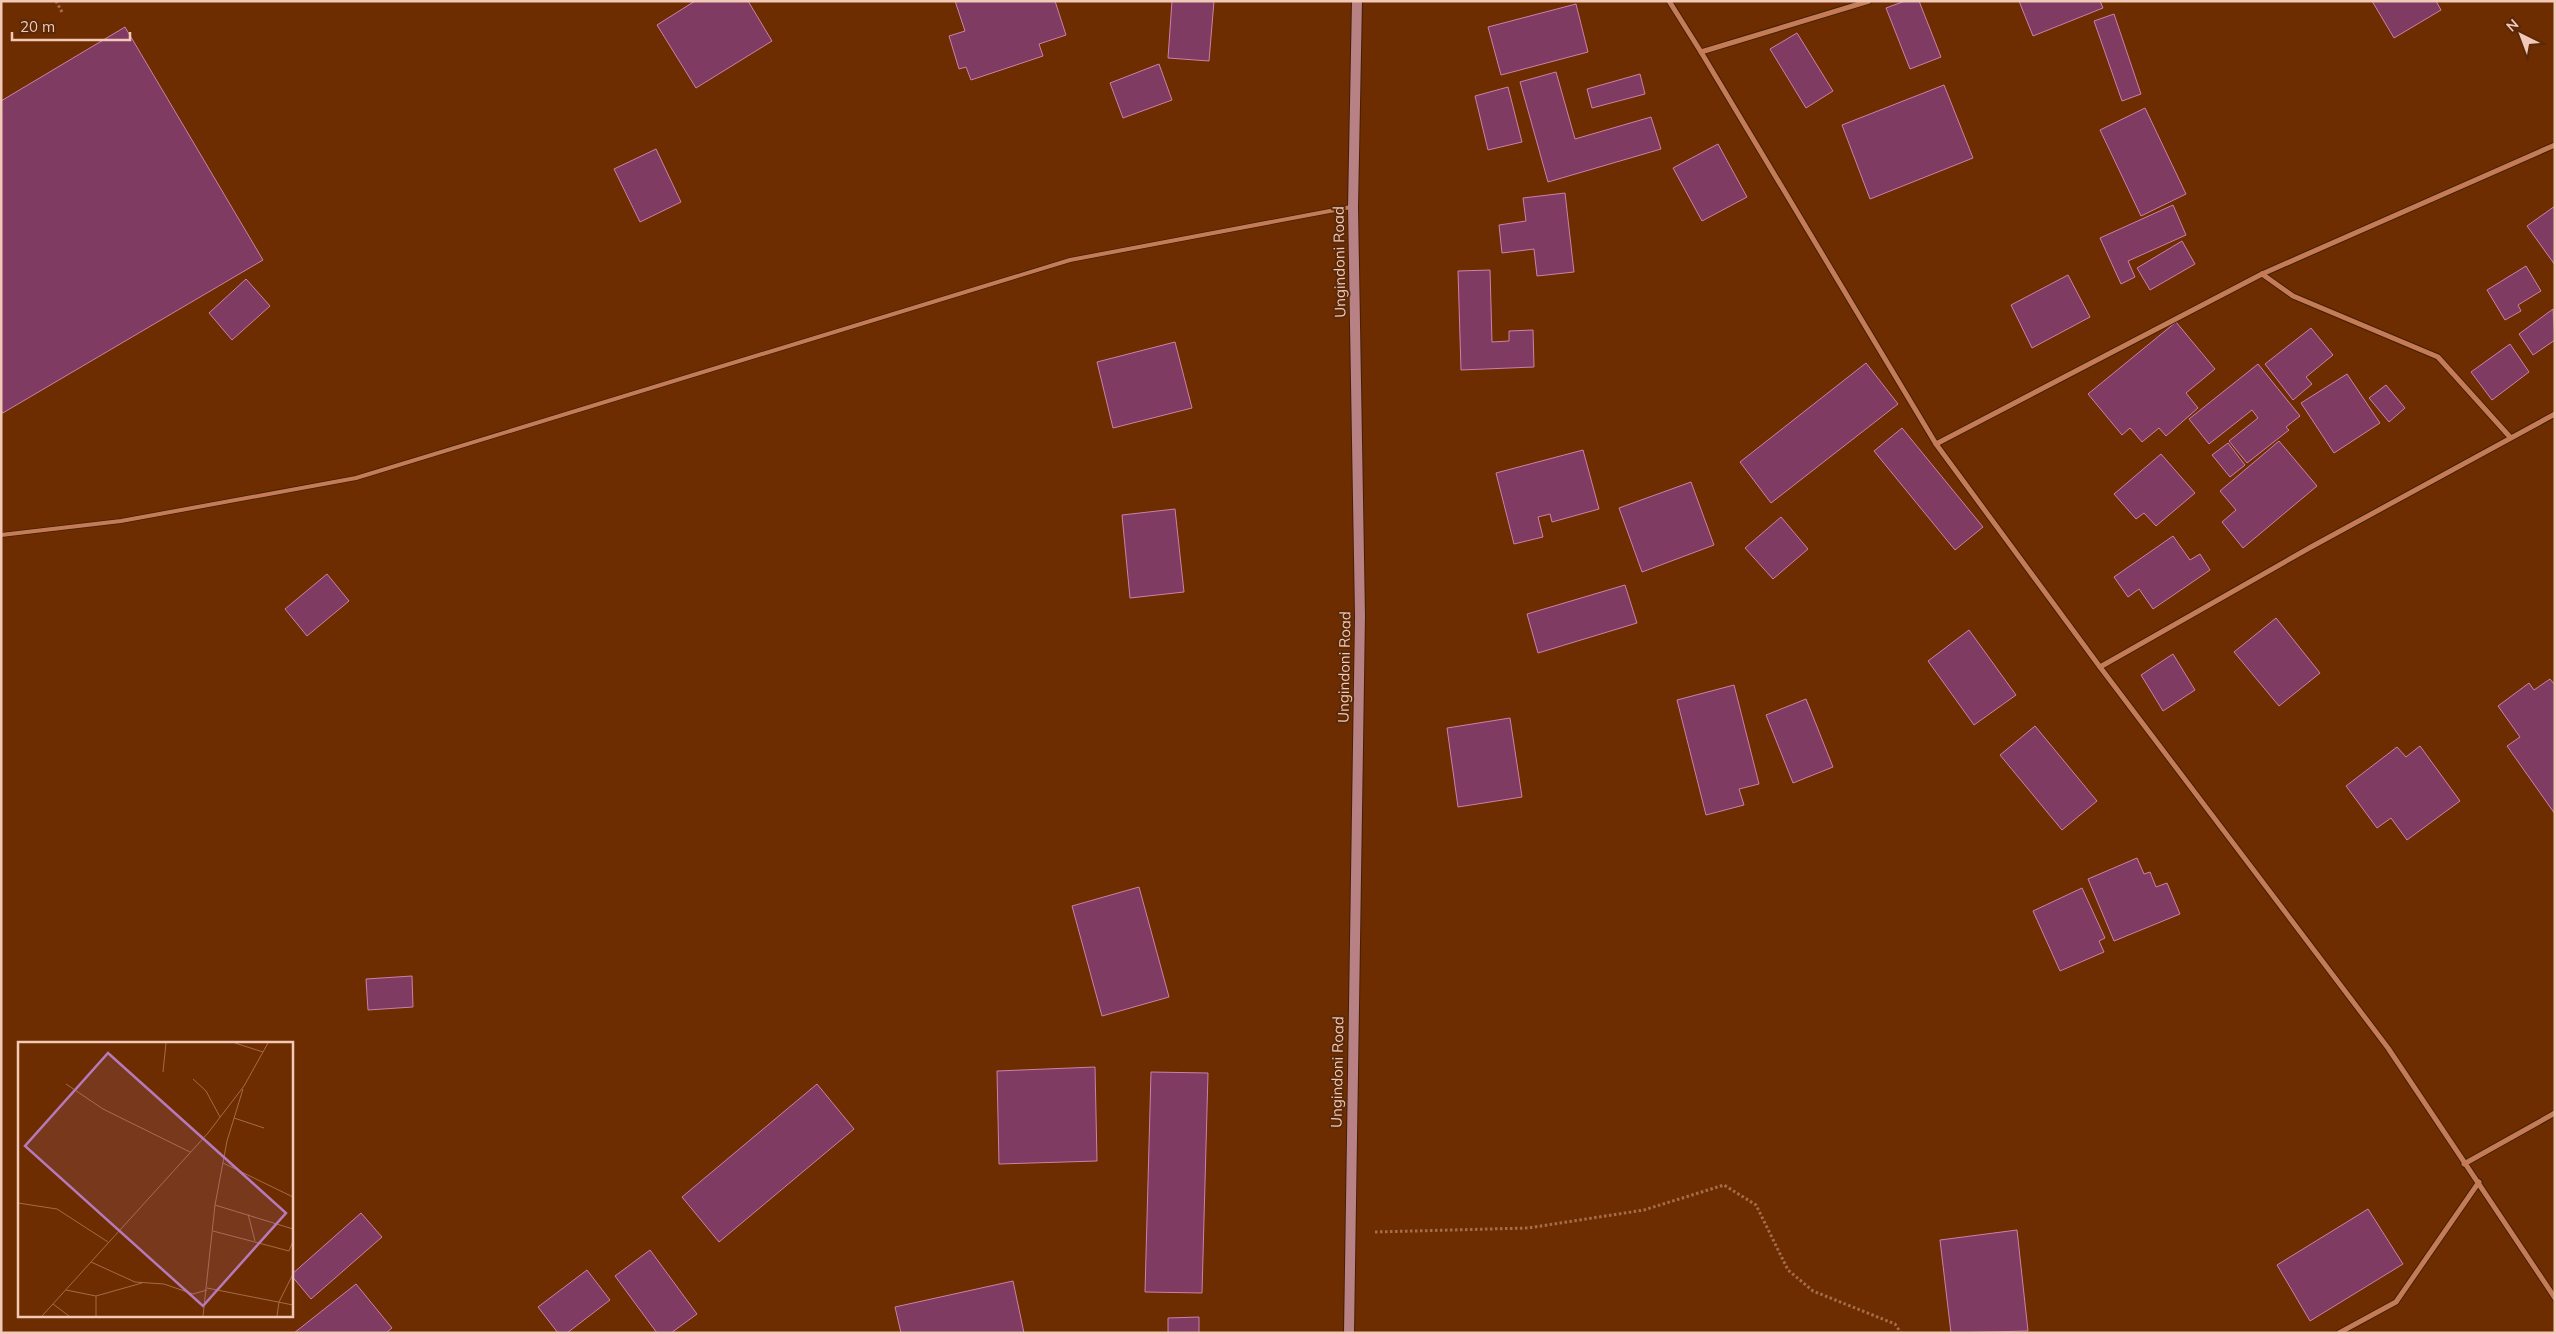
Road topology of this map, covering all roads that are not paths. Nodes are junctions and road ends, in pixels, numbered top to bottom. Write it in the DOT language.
graph roads {
  1 [pos="1357,1"];
  2 [pos="1669,1"];
  3 [pos="1869,1"];
  4 [pos="1701,52"];
  5 [pos="2555,145"];
  6 [pos="1353,207"];
  7 [pos="2262,274"];
  8 [pos="2555,414"];
  9 [pos="2510,437"];
  10 [pos="1936,444"];
  11 [pos="1,534"];
  12 [pos="2100,667"];
  13 [pos="2555,1113"];
  14 [pos="2464,1164"];
  15 [pos="2479,1182"];
  16 [pos="2555,1298"];
  17 [pos="1349,1333"];
  18 [pos="2339,1333"];
  1 -- 6 [label="main road, Ungindoni Road"];
  2 -- 4 [label="street"];
  3 -- 4 [label="street"];
  4 -- 10 [label="street"];
  5 -- 7 [label="street"];
  6 -- 11 [label="lane"];
  6 -- 17 [label="main road, Ungindoni Road"];
  7 -- 9 [label="street"];
  7 -- 10 [label="street"];
  8 -- 9 [label="street"];
  9 -- 12 [label="street"];
  10 -- 12 [label="street"];
  12 -- 14 [label="street"];
  13 -- 14 [label="street"];
  14 -- 15 [label="street"];
  15 -- 16 [label="street"];
  15 -- 18 [label="street"];
}
